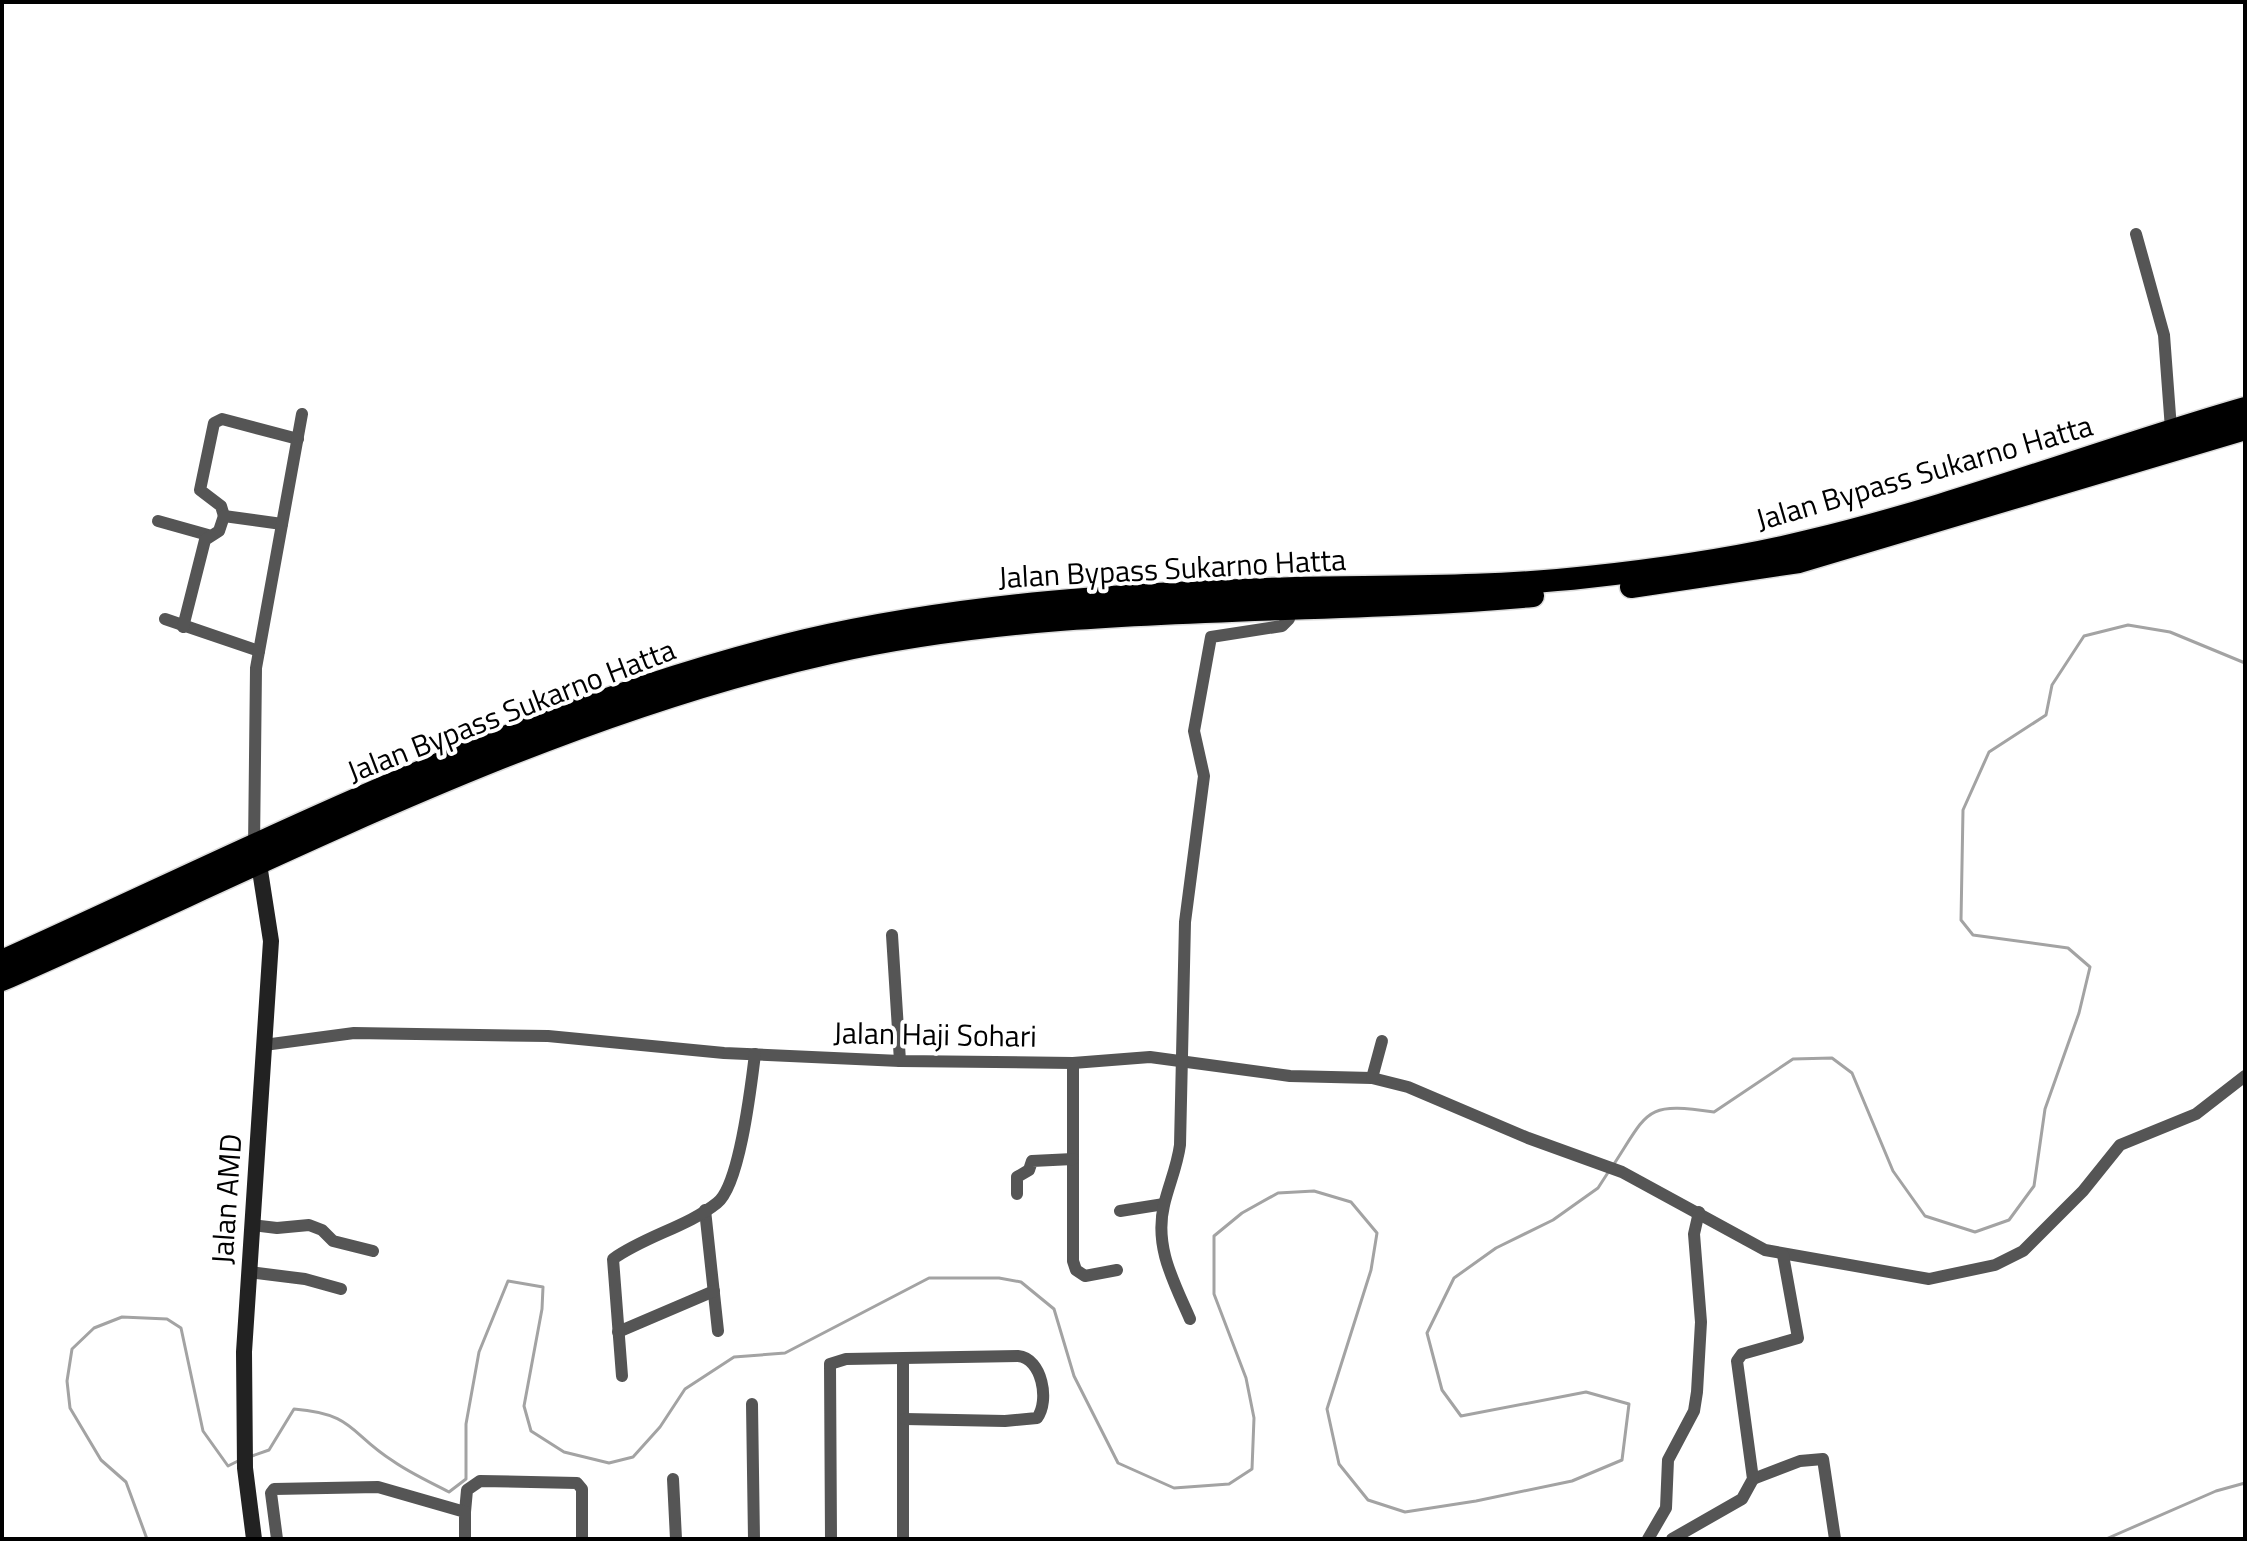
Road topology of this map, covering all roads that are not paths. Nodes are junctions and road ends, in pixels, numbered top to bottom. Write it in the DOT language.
graph roads {
  1 [pos="2136,234"];
  2 [pos="2245,408"];
  3 [pos="302,414"];
  4 [pos="2171,429"];
  5 [pos="2245,429"];
  6 [pos="298,439"];
  7 [pos="224,516"];
  8 [pos="158,521"];
  9 [pos="282,524"];
  10 [pos="208,535"];
  11 [pos="1289,607"];
  12 [pos="165,619"];
  13 [pos="183,627"];
  14 [pos="259,651"];
  15 [pos="256,856"];
  16 [pos="101,926"];
  17 [pos="892,935"];
  18 [pos="2,961"];
  19 [pos="2,980"];
  20 [pos="1382,1041"];
  21 [pos="264,1045"];
  22 [pos="755,1054"];
  23 [pos="1181,1059"];
  24 [pos="900,1061"];
  25 [pos="1073,1063"];
  26 [pos="2245,1076"];
  27 [pos="1372,1078"];
  28 [pos="1073,1159"];
  29 [pos="1017,1194"];
  30 [pos="1164,1204"];
  31 [pos="705,1210"];
  32 [pos="1120,1211"];
  33 [pos="1699,1212"];
  34 [pos="252,1225"];
  35 [pos="373,1251"];
  36 [pos="1783,1255"];
  37 [pos="1117,1270"];
  38 [pos="249,1272"];
  39 [pos="341,1289"];
  40 [pos="714,1291"];
  41 [pos="1190,1319"];
  42 [pos="718,1331"];
  43 [pos="618,1332"];
  44 [pos="903,1359"];
  45 [pos="622,1376"];
  46 [pos="752,1404"];
  47 [pos="905,1419"];
  48 [pos="673,1479"];
  49 [pos="1753,1479"];
  50 [pos="465,1512"];
  51 [pos="254,1539"];
  52 [pos="277,1539"];
  53 [pos="465,1539"];
  54 [pos="582,1539"];
  55 [pos="676,1539"];
  56 [pos="754,1539"];
  57 [pos="831,1539"];
  58 [pos="903,1539"];
  59 [pos="1648,1539"];
  60 [pos="1672,1539"];
  61 [pos="1835,1539"];
  1 -- 4 [label="street"];
  2 -- 4 [label="highway, Jalan Bypass Sukarno Hatta"];
  3 -- 6 [label="street"];
  4 -- 15 [label="highway, Jalan Bypass Sukarno Hatta"];
  5 -- 11 [label="highway, Jalan Bypass Sukarno Hatta"];
  6 -- 7 [label="street"];
  6 -- 9 [label="street"];
  7 -- 9 [label="street"];
  7 -- 10 [label="street"];
  8 -- 10 [label="street"];
  9 -- 14 [label="street"];
  10 -- 13 [label="street"];
  11 -- 15 [label="highway, Jalan Bypass Sukarno Hatta"];
  11 -- 23 [label="street"];
  12 -- 13 [label="street"];
  13 -- 14 [label="street"];
  14 -- 15 [label="street"];
  15 -- 16 [label="highway, Jalan Bypass Sukarno Hatta"];
  15 -- 21 [label="street, Jalan AMD"];
  16 -- 18 [label="highway, Jalan Bypass Sukarno Hatta"];
  16 -- 19 [label="highway, Jalan Bypass Sukarno Hatta"];
  17 -- 24 [label="street"];
  20 -- 27 [label="street"];
  21 -- 22 [label="street, Jalan Haji Sohari"];
  21 -- 34 [label="street, Jalan AMD"];
  22 -- 24 [label="street, Jalan Haji Sohari"];
  22 -- 31 [label="street"];
  23 -- 25 [label="street, Jalan Haji Sohari"];
  23 -- 27 [label="street, Jalan Haji Sohari"];
  23 -- 30 [label="street"];
  24 -- 25 [label="street, Jalan Haji Sohari"];
  25 -- 28 [label="street"];
  26 -- 36 [label="street, Jalan Haji Sohari"];
  27 -- 33 [label="street, Jalan Haji Sohari"];
  28 -- 29 [label="street"];
  28 -- 37 [label="street"];
  30 -- 32 [label="street"];
  30 -- 41 [label="street"];
  31 -- 40 [label="street"];
  31 -- 43 [label="street"];
  33 -- 36 [label="street, Jalan Haji Sohari"];
  33 -- 59 [label="street"];
  34 -- 35 [label="street"];
  34 -- 38 [label="street, Jalan AMD"];
  36 -- 49 [label="street"];
  38 -- 39 [label="street"];
  38 -- 51 [label="street, Jalan AMD"];
  40 -- 42 [label="street"];
  40 -- 43 [label="street"];
  43 -- 45 [label="street"];
  44 -- 47 [label="street"];
  44 -- 47 [label="street"];
  44 -- 57 [label="street"];
  46 -- 56 [label="street"];
  47 -- 58 [label="street"];
  48 -- 55 [label="street"];
  49 -- 60 [label="street"];
  49 -- 61 [label="street"];
  50 -- 52 [label="street"];
  50 -- 53 [label="street"];
  50 -- 54 [label="street"];
}
